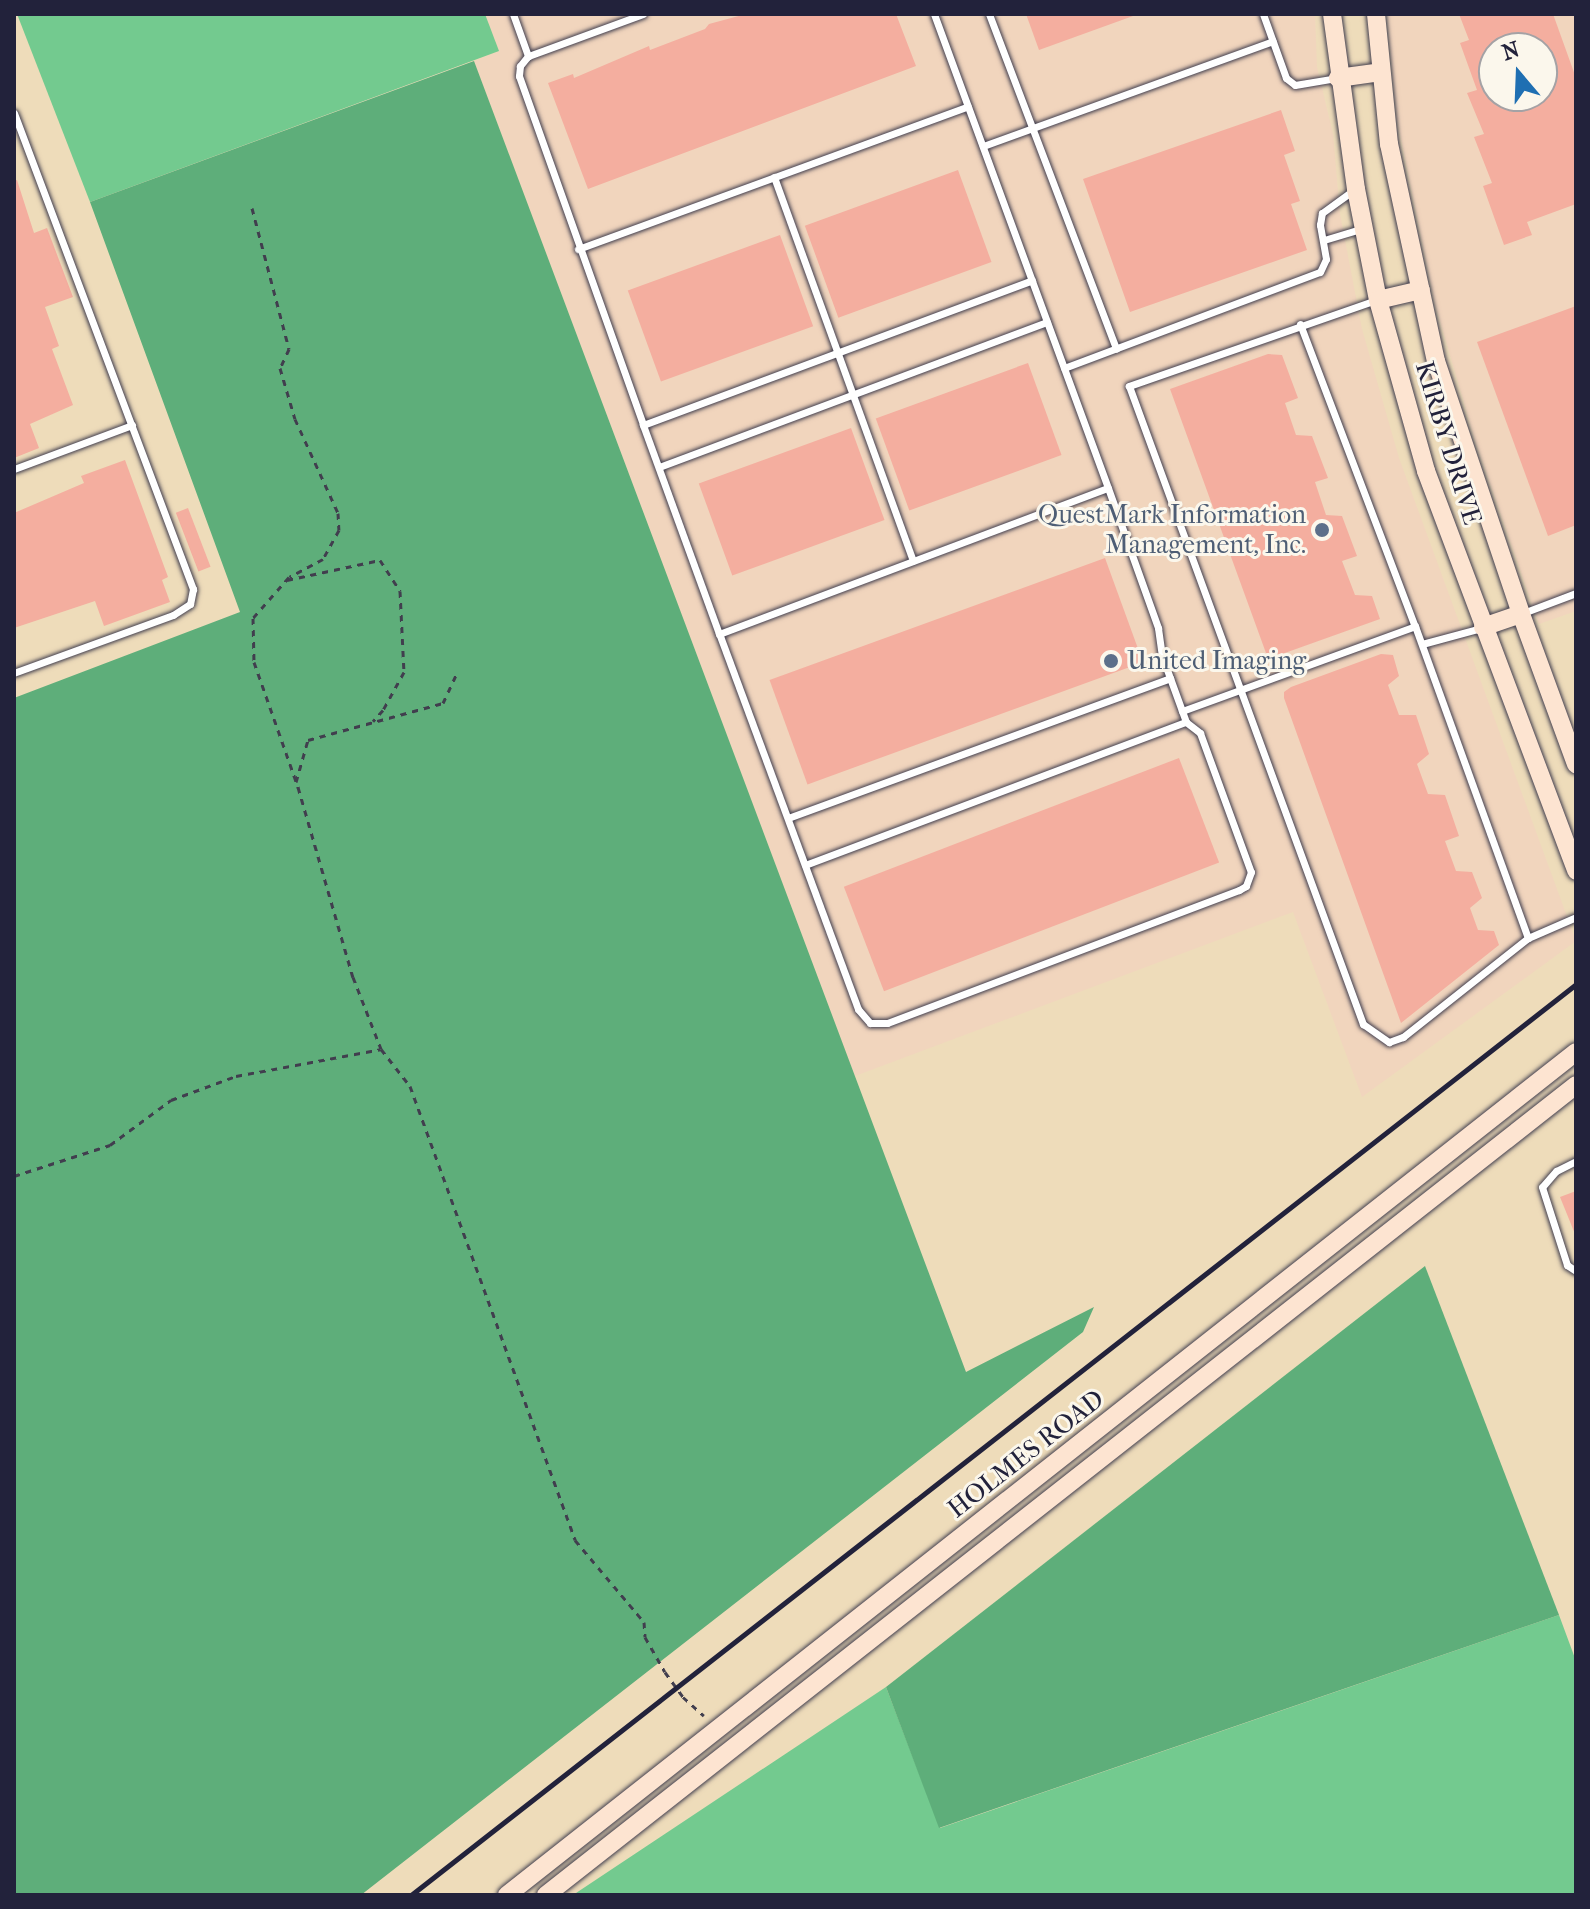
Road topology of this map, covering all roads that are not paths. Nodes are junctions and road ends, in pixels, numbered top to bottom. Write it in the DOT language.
graph roads {
  1 [pos="513,14"];
  2 [pos="643,14"];
  3 [pos="934,14"];
  4 [pos="989,14"];
  5 [pos="1263,14"];
  6 [pos="1332,14"];
  7 [pos="1376,14"];
  8 [pos="1273,41"];
  9 [pos="528,56"];
  10 [pos="1381,72"];
  11 [pos="1338,78"];
  12 [pos="968,106"];
  13 [pos="14,113"];
  14 [pos="1032,128"];
  15 [pos="983,146"];
  16 [pos="774,177"];
  17 [pos="1356,189"];
  18 [pos="1364,228"];
  19 [pos="1324,240"];
  20 [pos="578,249"];
  21 [pos="1032,280"];
  22 [pos="1421,290"];
  23 [pos="1378,300"];
  24 [pos="1047,322"];
  25 [pos="1300,324"];
  26 [pos="1116,349"];
  27 [pos="837,351"];
  28 [pos="1064,368"];
  29 [pos="853,396"];
  30 [pos="132,425"];
  31 [pos="643,425"];
  32 [pos="659,467"];
  33 [pos="14,469"];
  34 [pos="1108,488"];
  35 [pos="913,561"];
  36 [pos="1576,593"];
  37 [pos="1521,614"];
  38 [pos="1415,626"];
  39 [pos="1483,627"];
  40 [pos="719,634"];
  41 [pos="1422,644"];
  42 [pos="14,673"];
  43 [pos="1170,678"];
  44 [pos="1242,690"];
  45 [pos="1182,711"];
  46 [pos="1186,722"];
  47 [pos="1576,764"];
  48 [pos="788,818"];
  49 [pos="805,865"];
  50 [pos="1576,871"];
  51 [pos="1576,917"];
  52 [pos="1528,938"];
  53 [pos="1576,1052"];
  54 [pos="1576,1085"];
  55 [pos="1576,1161"];
  56 [pos="1576,1271"];
  57 [pos="507,1895"];
  58 [pos="546,1895"];
  1 -- 9 [label="lane"];
  2 -- 9 [label="lane"];
  3 -- 12 [label="lane"];
  4 -- 14 [label="lane"];
  5 -- 8 [label="lane"];
  6 -- 11 [label="main road, KIRBY DRIVE"];
  7 -- 10 [label="main road, KIRBY DRIVE"];
  8 -- 11 [label="lane"];
  8 -- 14 [label="lane"];
  9 -- 20 [label="lane"];
  10 -- 11 [label="main road"];
  10 -- 22 [label="main road, KIRBY DRIVE"];
  11 -- 17 [label="main road, KIRBY DRIVE"];
  12 -- 15 [label="lane"];
  12 -- 16 [label="lane"];
  13 -- 30 [label="lane"];
  14 -- 15 [label="lane"];
  14 -- 26 [label="lane"];
  15 -- 21 [label="lane"];
  16 -- 20 [label="lane"];
  16 -- 27 [label="lane"];
  17 -- 18 [label="main road, KIRBY DRIVE"];
  17 -- 19 [label="lane"];
  18 -- 19 [label="lane"];
  18 -- 23 [label="main road, KIRBY DRIVE"];
  19 -- 26 [label="lane"];
  20 -- 31 [label="lane"];
  21 -- 24 [label="lane"];
  21 -- 27 [label="lane"];
  22 -- 23 [label="main road"];
  22 -- 37 [label="main road, KIRBY DRIVE"];
  23 -- 25 [label="lane"];
  23 -- 39 [label="main road, KIRBY DRIVE"];
  24 -- 28 [label="lane"];
  24 -- 29 [label="lane"];
  25 -- 38 [label="lane"];
  25 -- 44 [label="lane"];
  26 -- 28 [label="lane"];
  27 -- 29 [label="lane"];
  27 -- 31 [label="lane"];
  28 -- 34 [label="lane"];
  29 -- 32 [label="lane"];
  29 -- 35 [label="lane"];
  30 -- 33 [label="lane"];
  30 -- 42 [label="lane"];
  31 -- 32 [label="lane"];
  32 -- 40 [label="lane"];
  34 -- 35 [label="lane"];
  34 -- 43 [label="lane"];
  35 -- 40 [label="lane"];
  36 -- 37 [label="lane"];
  37 -- 39 [label="main road"];
  37 -- 47 [label="main road, KIRBY DRIVE"];
  38 -- 41 [label="lane"];
  38 -- 44 [label="lane"];
  39 -- 41 [label="lane"];
  39 -- 50 [label="main road, KIRBY DRIVE"];
  40 -- 48 [label="lane"];
  41 -- 52 [label="lane"];
  43 -- 45 [label="lane"];
  43 -- 48 [label="lane"];
  44 -- 45 [label="lane"];
  44 -- 52 [label="lane"];
  45 -- 46 [label="lane"];
  46 -- 49 [label="lane"];
  46 -- 49 [label="lane"];
  48 -- 49 [label="lane"];
  51 -- 52 [label="lane"];
  53 -- 57 [label="main road, HOLMES ROAD"];
  54 -- 58 [label="main road, HOLMES ROAD"];
  55 -- 56 [label="lane"];
}
